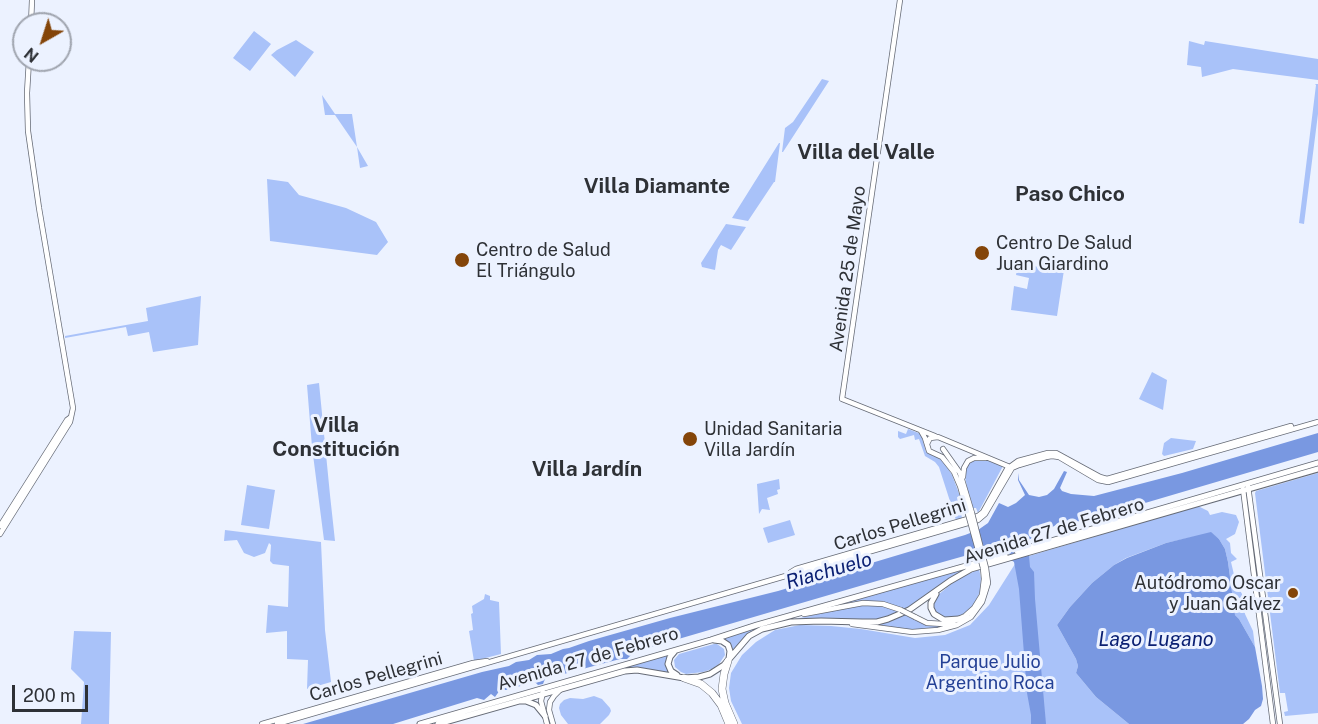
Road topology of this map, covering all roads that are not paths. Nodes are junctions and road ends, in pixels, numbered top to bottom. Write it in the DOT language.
graph roads {
  1 [pos="900,0"];
  2 [pos="28,72"];
  3 [pos="71,417"];
  4 [pos="1318,422"];
  5 [pos="919,429"];
  6 [pos="938,437"];
  7 [pos="927,444"];
  8 [pos="957,445"];
  9 [pos="943,448"];
  10 [pos="936,453"];
  11 [pos="992,458"];
  12 [pos="1318,463"];
  13 [pos="1011,467"];
  14 [pos="1318,469"];
  15 [pos="963,480"];
  16 [pos="1246,487"];
  17 [pos="970,513"];
  18 [pos="0,526"];
  19 [pos="0,534"];
  20 [pos="1009,556"];
  21 [pos="984,568"];
  22 [pos="942,587"];
  23 [pos="789,616"];
  24 [pos="959,619"];
  25 [pos="844,622"];
  26 [pos="711,640"];
  27 [pos="676,649"];
  28 [pos="498,660"];
  29 [pos="728,661"];
  30 [pos="684,678"];
  31 [pos="548,687"];
  32 [pos="562,689"];
  33 [pos="541,694"];
  34 [pos="516,701"];
  35 [pos="545,716"];
  36 [pos="1276,722"];
  37 [pos="262,724"];
  38 [pos="277,724"];
  39 [pos="420,724"];
  40 [pos="438,724"];
  41 [pos="547,724"];
  42 [pos="553,724"];
  43 [pos="729,724"];
  44 [pos="734,724"];
  1 -- 5 [label="main road, Avenida 25 de Mayo"];
  2 -- 3 [label="main road"];
  3 -- 18 [label="main road"];
  3 -- 19 [label="main road"];
  4 -- 13 [label="main road"];
  5 -- 6 [label="main road"];
  5 -- 7 [label="main road"];
  6 -- 7 [label="main road"];
  6 -- 8 [label="main road"];
  6 -- 9 [label="main road"];
  7 -- 10 [label="main road"];
  8 -- 9 [label="main road"];
  8 -- 11 [label="main road"];
  9 -- 10 [label="main road"];
  9 -- 15 [label="main road"];
  10 -- 17 [label="main road"];
  11 -- 13 [label="main road"];
  11 -- 15 [label="main road"];
  12 -- 16 [label="main road, Avenida 27 de Febrero"];
  13 -- 28 [label="main road, Carlos Pellegrini"];
  14 -- 16 [label="main road, Avenida 27 de Febrero"];
  15 -- 17 [label="main road"];
  16 -- 20 [label="main road, Avenida 27 de Febrero"];
  16 -- 36 [label="main road"];
  17 -- 21 [label="main road, bridge"];
  20 -- 22 [label="main road, Avenida 27 de Febrero"];
  20 -- 23 [label="main road, Avenida 27 de Febrero"];
  21 -- 24 [label="main road"];
  21 -- 25 [label="main road"];
  22 -- 24 [label="main road"];
  22 -- 25 [label="main road, Avenida 27 de Febrero"];
  23 -- 24 [label="main road, bridge"];
  23 -- 26 [label="main road, Avenida 27 de Febrero"];
  25 -- 29 [label="main road, Avenida 27 de Febrero"];
  26 -- 27 [label="main road, Avenida 27 de Febrero"];
  26 -- 29 [label="main road"];
  27 -- 30 [label="main road"];
  27 -- 31 [label="main road, Avenida 27 de Febrero"];
  28 -- 37 [label="main road, Carlos Pellegrini"];
  28 -- 38 [label="main road, Carlos Pellegrini"];
  29 -- 30 [label="main road, Avenida 27 de Febrero"];
  29 -- 44 [label="highway"];
  30 -- 32 [label="main road, Avenida 27 de Febrero"];
  30 -- 43 [label="highway"];
  31 -- 33 [label="main road"];
  31 -- 39 [label="main road, Avenida 27 de Febrero"];
  32 -- 33 [label="main road, Avenida 27 de Febrero"];
  32 -- 42 [label="main road"];
  33 -- 34 [label="main road, Avenida 27 de Febrero"];
  33 -- 35 [label="main road"];
  34 -- 35 [label="main road"];
  34 -- 40 [label="main road, Avenida 27 de Febrero"];
  35 -- 41 [label="main road"];
}
